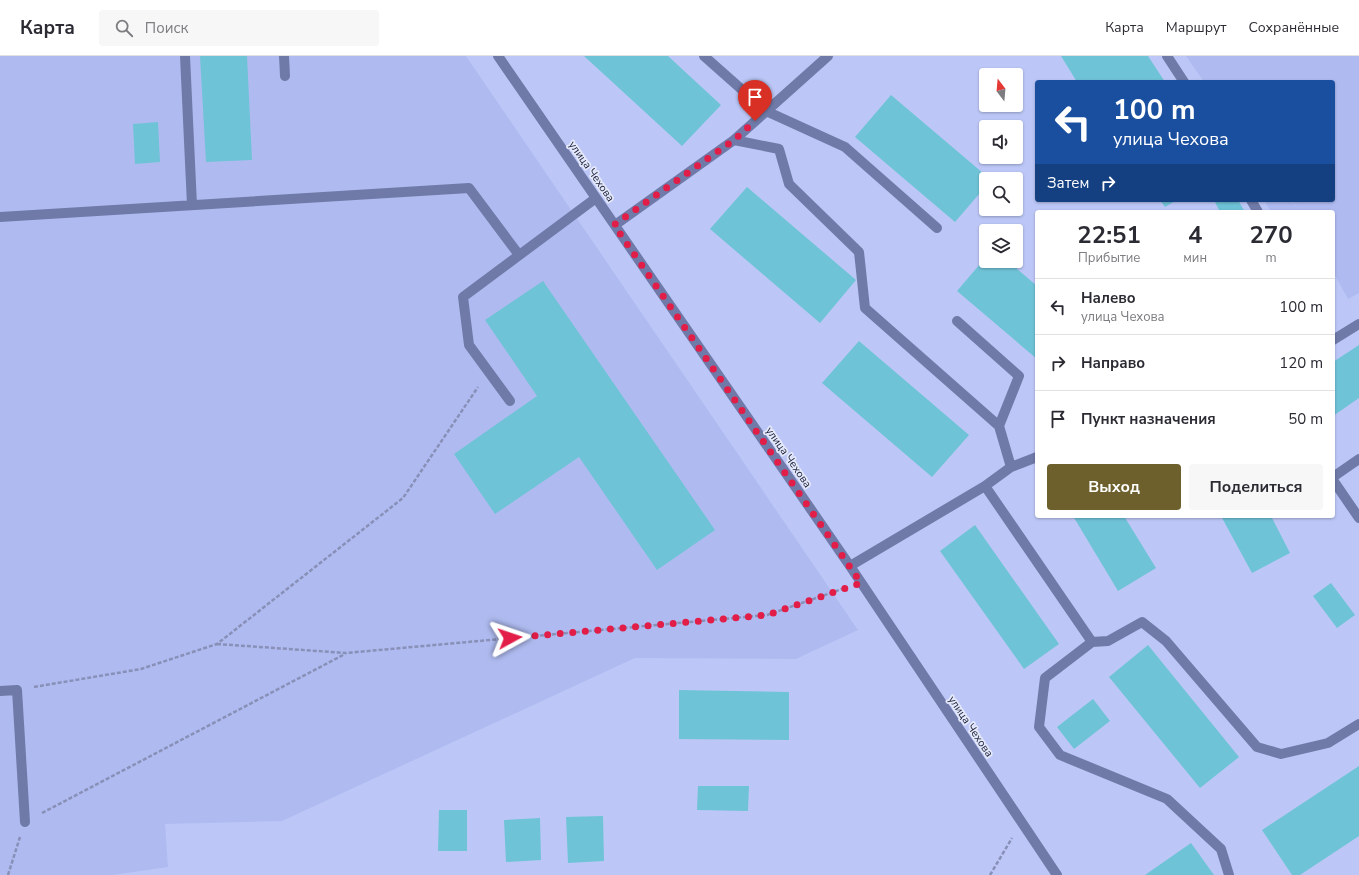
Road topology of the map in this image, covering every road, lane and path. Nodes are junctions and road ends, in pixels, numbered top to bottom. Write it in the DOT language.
graph roads {
  1 [pos="185,56"];
  2 [pos="284,56"];
  3 [pos="498,56"];
  4 [pos="704,56"];
  5 [pos="828,56"];
  6 [pos="1167,56"];
  7 [pos="285,76"];
  8 [pos="1183,80"];
  9 [pos="766,111"];
  10 [pos="734,140"];
  11 [pos="596,198"];
  12 [pos="192,205"];
  13 [pos="0,217"];
  14 [pos="614,225"];
  15 [pos="937,228"];
  16 [pos="519,255"];
  17 [pos="957,321"];
  18 [pos="1359,324"];
  19 [pos="1335,339"];
  20 [pos="488,371"];
  21 [pos="510,401"];
  22 [pos="999,426"];
  23 [pos="1035,457"];
  24 [pos="1359,459"];
  25 [pos="1011,467"];
  26 [pos="1335,476"];
  27 [pos="1335,483"];
  28 [pos="985,486"];
  29 [pos="1359,518"];
  30 [pos="850,566"];
  31 [pos="861,583"];
  32 [pos="1092,642"];
  33 [pos="217,644"];
  34 [pos="346,653"];
  35 [pos="18,690"];
  36 [pos="0,691"];
  37 [pos="1359,724"];
  38 [pos="25,822"];
  39 [pos="1022,823"];
  40 [pos="8,875"];
  41 [pos="990,875"];
  42 [pos="1057,875"];
  43 [pos="1229,875"];
  1 -- 12 [label="street"];
  2 -- 7 [label="street"];
  3 -- 11 [label="street, улица Чехова"];
  4 -- 9 [label="street"];
  5 -- 9 [label="street"];
  6 -- 8 [label="street"];
  9 -- 10 [label="street"];
  9 -- 15 [label="street"];
  10 -- 14 [label="street"];
  10 -- 22 [label="street"];
  11 -- 14 [label="street, улица Чехова"];
  11 -- 16 [label="street"];
  12 -- 13 [label="street"];
  12 -- 16 [label="street"];
  14 -- 30 [label="street, улица Чехова"];
  16 -- 20 [label="street"];
  17 -- 22 [label="street"];
  18 -- 19 [label="street"];
  20 -- 21 [label="street"];
  20 -- 33 [label="path"];
  22 -- 25 [label="street"];
  23 -- 25 [label="street"];
  24 -- 26 [label="street"];
  25 -- 28 [label="street"];
  27 -- 29 [label="street"];
  28 -- 30 [label="street"];
  28 -- 32 [label="street"];
  30 -- 31 [label="street, улица Чехова"];
  31 -- 34 [label="path"];
  31 -- 39 [label="street, улица Чехова"];
  32 -- 37 [label="street"];
  32 -- 43 [label="street"];
  33 -- 34 [label="path"];
  33 -- 35 [label="path"];
  34 -- 38 [label="path"];
  35 -- 36 [label="street"];
  35 -- 38 [label="street"];
  38 -- 40 [label="path"];
  39 -- 41 [label="path"];
  39 -- 42 [label="street, улица Чехова"];
}
